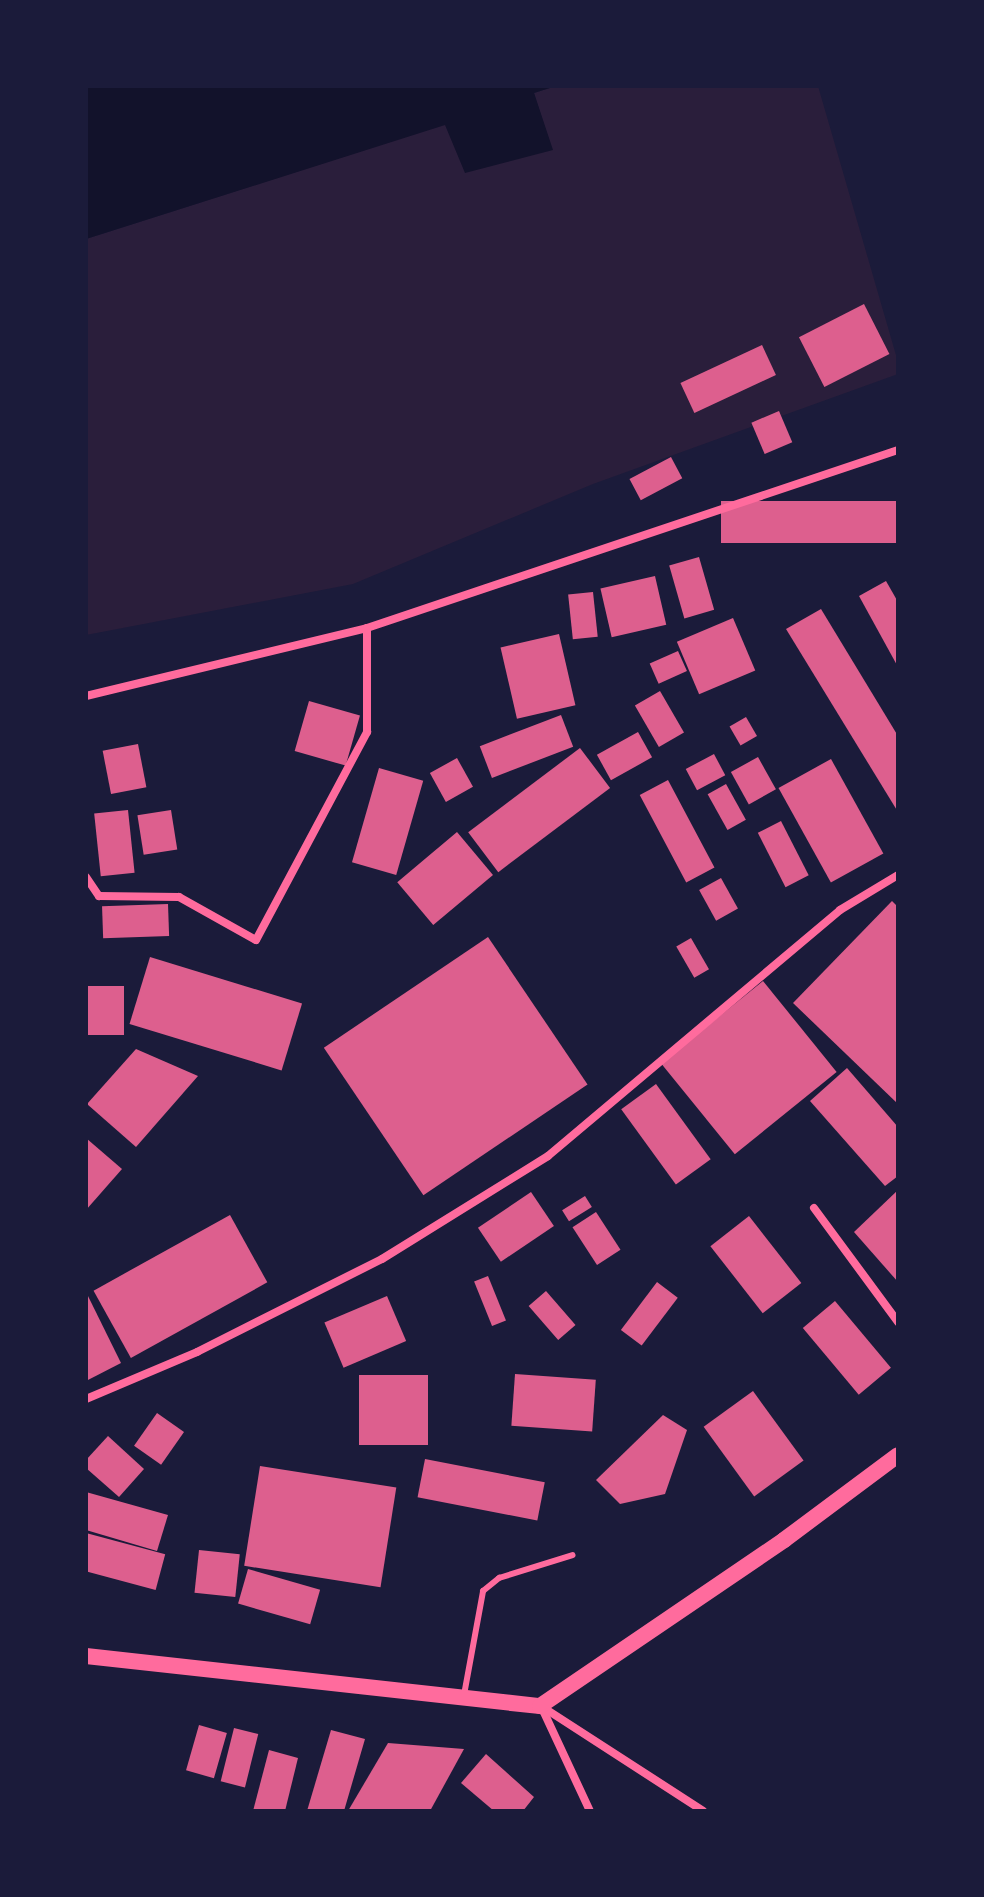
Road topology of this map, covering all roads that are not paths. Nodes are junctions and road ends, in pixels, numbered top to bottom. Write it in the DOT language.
graph roads {
  1 [pos="898,450"];
  2 [pos="367,628"];
  3 [pos="86,696"];
  4 [pos="898,875"];
  5 [pos="86,877"];
  6 [pos="814,1208"];
  7 [pos="898,1322"];
  8 [pos="86,1399"];
  9 [pos="898,1455"];
  10 [pos="573,1555"];
  11 [pos="86,1656"];
  12 [pos="464,1695"];
  13 [pos="540,1706"];
  14 [pos="590,1811"];
  15 [pos="703,1811"];
  1 -- 2 [label="street"];
  2 -- 3 [label="street"];
  2 -- 5 [label="street"];
  4 -- 8 [label="street"];
  6 -- 7 [label="street"];
  9 -- 13 [label="main road"];
  10 -- 12 [label="lane"];
  11 -- 12 [label="main road"];
  12 -- 13 [label="main road"];
  13 -- 14 [label="street"];
  13 -- 15 [label="street"];
}
